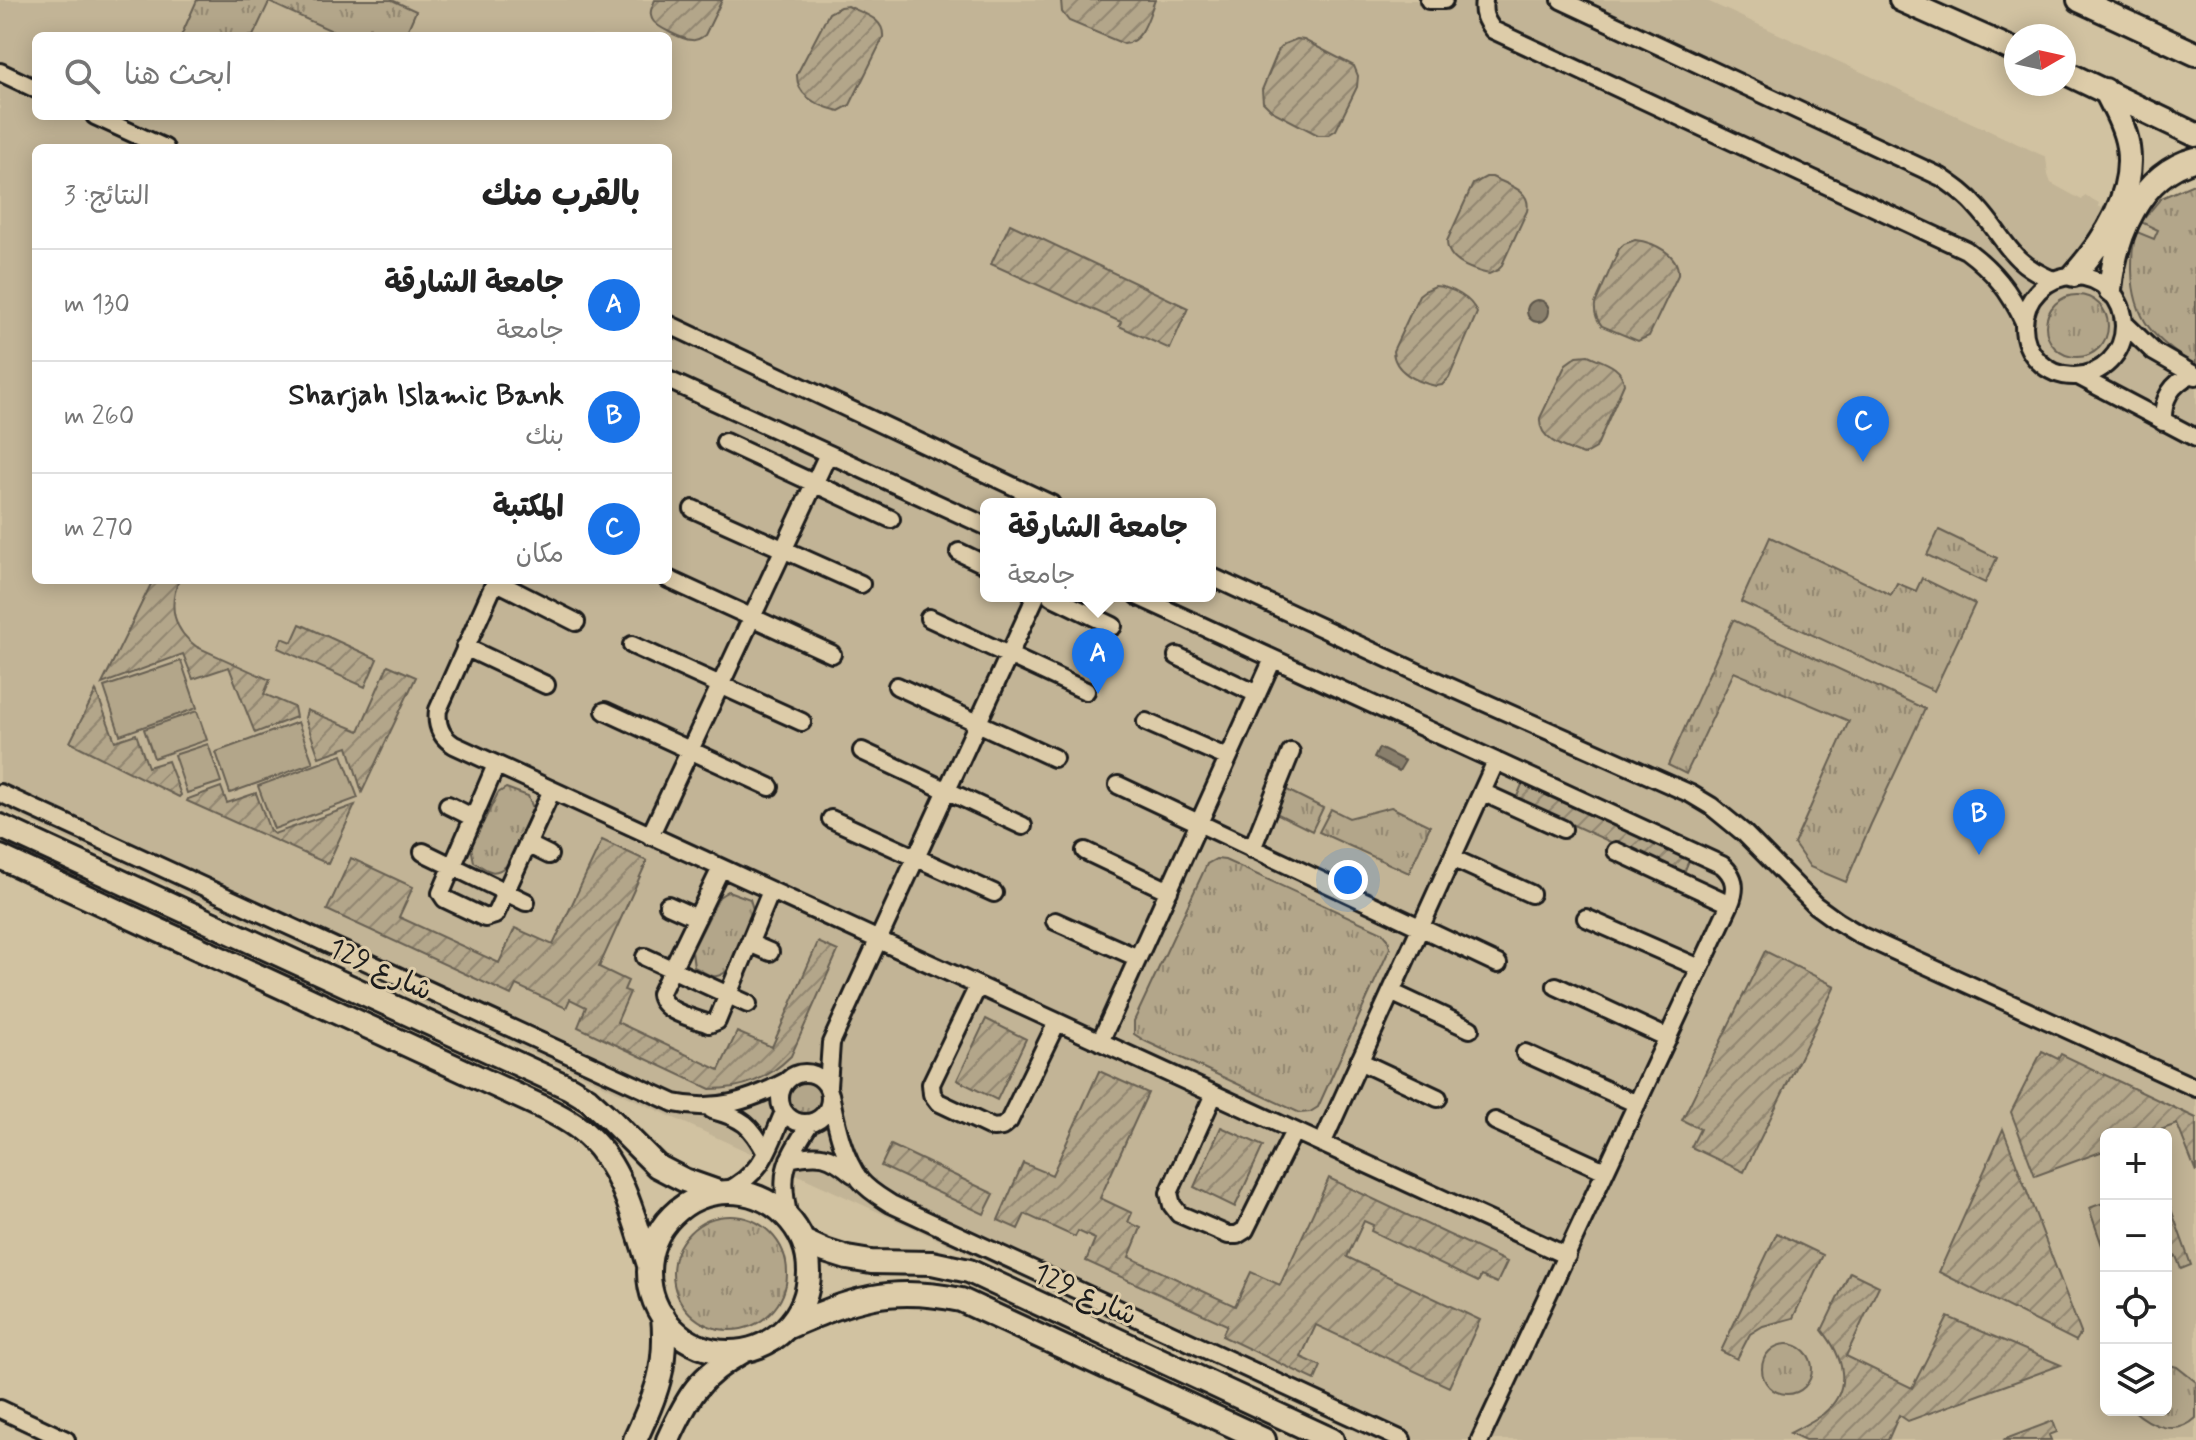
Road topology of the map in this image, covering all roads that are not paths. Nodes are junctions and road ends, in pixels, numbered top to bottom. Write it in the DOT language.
graph roads {
  1 [pos="1429,0"];
  2 [pos="1444,0"];
  3 [pos="1484,0"];
  4 [pos="1561,0"];
  5 [pos="1901,0"];
  6 [pos="2079,0"];
  7 [pos="2004,46"];
  8 [pos="2196,54"];
  9 [pos="0,72"];
  10 [pos="2076,77"];
  11 [pos="32,87"];
  12 [pos="2105,90"];
  13 [pos="104,120"];
  14 [pos="2196,135"];
  15 [pos="156,144"];
  16 [pos="2196,159"];
  17 [pos="2129,169"];
  18 [pos="2155,181"];
  19 [pos="2114,235"];
  20 [pos="2064,278"];
  21 [pos="2110,290"];
  22 [pos="2024,322"];
  23 [pos="2125,324"];
  24 [pos="672,326"];
  25 [pos="2194,375"];
  26 [pos="2080,377"];
  27 [pos="672,382"];
  28 [pos="2163,422"];
  29 [pos="2196,438"];
  30 [pos="725,442"];
  31 [pos="828,454"];
  32 [pos="814,484"];
  33 [pos="1038,498"];
  34 [pos="693,509"];
  35 [pos="891,519"];
  36 [pos="980,523"];
  37 [pos="784,549"];
  38 [pos="959,552"];
  39 [pos="980,562"];
  40 [pos="1216,579"];
  41 [pos="672,581"];
  42 [pos="493,584"];
  43 [pos="503,584"];
  44 [pos="861,584"];
  45 [pos="1033,602"];
  46 [pos="1063,602"];
  47 [pos="1150,602"];
  48 [pos="752,617"];
  49 [pos="929,618"];
  50 [pos="576,622"];
  51 [pos="1113,626"];
  52 [pos="632,645"];
  53 [pos="465,647"];
  54 [pos="832,654"];
  55 [pos="1009,655"];
  56 [pos="1177,656"];
  57 [pos="1273,659"];
  58 [pos="546,685"];
  59 [pos="720,685"];
  60 [pos="897,686"];
  61 [pos="1086,691"];
  62 [pos="1257,694"];
  63 [pos="605,711"];
  64 [pos="802,722"];
  65 [pos="1146,722"];
  66 [pos="978,723"];
  67 [pos="690,750"];
  68 [pos="862,751"];
  69 [pos="1291,752"];
  70 [pos="1054,758"];
  71 [pos="1228,758"];
  72 [pos="1496,761"];
  73 [pos="496,765"];
  74 [pos="1118,785"];
  75 [pos="770,787"];
  76 [pos="552,790"];
  77 [pos="947,791"];
  78 [pos="1482,792"];
  79 [pos="0,793"];
  80 [pos="448,805"];
  81 [pos="474,818"];
  82 [pos="831,819"];
  83 [pos="1199,824"];
  84 [pos="0,826"];
  85 [pos="1023,826"];
  86 [pos="1563,829"];
  87 [pos="650,836"];
  88 [pos="527,844"];
  89 [pos="1252,849"];
  90 [pos="1085,851"];
  91 [pos="1616,851"];
  92 [pos="423,852"];
  93 [pos="549,855"];
  94 [pos="0,857"];
  95 [pos="916,858"];
  96 [pos="1452,858"];
  97 [pos="452,867"];
  98 [pos="721,868"];
  99 [pos="771,891"];
  100 [pos="1169,891"];
  101 [pos="505,892"];
  102 [pos="994,893"];
  103 [pos="1531,894"];
  104 [pos="526,902"];
  105 [pos="1730,904"];
  106 [pos="668,905"];
  107 [pos="697,918"];
  108 [pos="1586,918"];
  109 [pos="1055,921"];
  110 [pos="1420,928"];
  111 [pos="878,940"];
  112 [pos="749,943"];
  113 [pos="770,952"];
  114 [pos="645,957"];
  115 [pos="1138,958"];
  116 [pos="1498,964"];
  117 [pos="1700,968"];
  118 [pos="672,970"];
  119 [pos="978,986"];
  120 [pos="1556,986"];
  121 [pos="1391,992"];
  122 [pos="728,995"];
  123 [pos="748,1004"];
  124 [pos="1057,1022"];
  125 [pos="1470,1029"];
  126 [pos="1668,1038"];
  127 [pos="1100,1042"];
  128 [pos="831,1043"];
  129 [pos="1525,1053"];
  130 [pos="1359,1061"];
  131 [pos="791,1077"];
  132 [pos="2196,1088"];
  133 [pos="829,1090"];
  134 [pos="1214,1094"];
  135 [pos="757,1095"];
  136 [pos="1438,1098"];
  137 [pos="1637,1104"];
  138 [pos="703,1107"];
  139 [pos="783,1110"];
  140 [pos="1495,1121"];
  141 [pos="812,1122"];
  142 [pos="1294,1131"];
  143 [pos="840,1134"];
  144 [pos="1322,1144"];
  145 [pos="766,1153"];
  146 [pos="789,1159"];
  147 [pos="1605,1171"];
  148 [pos="861,1181"];
  149 [pos="722,1191"];
  150 [pos="789,1218"];
  151 [pos="803,1241"];
  152 [pos="1567,1256"];
  153 [pos="649,1265"];
  154 [pos="663,1316"];
  155 [pos="788,1327"];
  156 [pos="743,1352"];
  157 [pos="1,1412"];
  158 [pos="66,1440"];
  159 [pos="635,1440"];
  160 [pos="668,1440"];
  161 [pos="1264,1440"];
  162 [pos="1332,1440"];
  163 [pos="1402,1440"];
  164 [pos="1480,1440"];
  1 -- 2 [label="street"];
  3 -- 22 [label="street"];
  4 -- 20 [label="street"];
  5 -- 7 [label="street"];
  6 -- 8 [label="street"];
  9 -- 11 [label="street"];
  10 -- 12 [label="street"];
  12 -- 14 [label="street"];
  12 -- 17 [label="street"];
  13 -- 15 [label="street"];
  16 -- 18 [label="street"];
  17 -- 18 [label="street"];
  17 -- 19 [label="street"];
  18 -- 19 [label="street"];
  19 -- 20 [label="street"];
  19 -- 21 [label="street"];
  20 -- 21 [label="street"];
  20 -- 22 [label="street"];
  21 -- 23 [label="street"];
  22 -- 26 [label="street"];
  23 -- 25 [label="street"];
  23 -- 26 [label="street"];
  24 -- 33 [label="street"];
  25 -- 28 [label="street"];
  26 -- 28 [label="street"];
  27 -- 31 [label="street"];
  28 -- 29 [label="street"];
  30 -- 32 [label="street"];
  31 -- 32 [label="street"];
  31 -- 36 [label="street"];
  32 -- 35 [label="street"];
  32 -- 37 [label="street"];
  34 -- 37 [label="street"];
  37 -- 44 [label="street"];
  37 -- 48 [label="street"];
  38 -- 39 [label="street"];
  40 -- 132 [label="street"];
  41 -- 48 [label="street"];
  42 -- 53 [label="street"];
  43 -- 50 [label="street"];
  45 -- 55 [label="street"];
  46 -- 51 [label="street"];
  47 -- 57 [label="street"];
  48 -- 54 [label="street"];
  48 -- 59 [label="street"];
  49 -- 55 [label="street"];
  52 -- 59 [label="street"];
  53 -- 58 [label="street"];
  53 -- 73 [label="street"];
  55 -- 61 [label="street"];
  55 -- 66 [label="street"];
  56 -- 62 [label="street"];
  57 -- 62 [label="street"];
  57 -- 72 [label="street"];
  59 -- 64 [label="street"];
  59 -- 67 [label="street"];
  60 -- 66 [label="street"];
  62 -- 71 [label="street"];
  63 -- 67 [label="street"];
  65 -- 71 [label="street"];
  66 -- 70 [label="street"];
  66 -- 77 [label="street"];
  67 -- 75 [label="street"];
  67 -- 87 [label="street"];
  68 -- 77 [label="street"];
  69 -- 89 [label="street"];
  71 -- 83 [label="street"];
  72 -- 78 [label="street"];
  72 -- 105 [label="street"];
  73 -- 76 [label="street"];
  73 -- 81 [label="street"];
  74 -- 83 [label="street"];
  76 -- 87 [label="street"];
  76 -- 88 [label="street"];
  77 -- 85 [label="street"];
  77 -- 95 [label="street"];
  78 -- 86 [label="street"];
  78 -- 96 [label="street"];
  79 -- 138 [label="street"];
  80 -- 81 [label="street"];
  81 -- 97 [label="street"];
  82 -- 95 [label="street"];
  83 -- 89 [label="street"];
  83 -- 100 [label="street"];
  84 -- 149 [label="street, شارع 129"];
  87 -- 98 [label="street"];
  88 -- 93 [label="street"];
  88 -- 101 [label="street"];
  89 -- 110 [label="street"];
  90 -- 100 [label="street"];
  91 -- 105 [label="street"];
  92 -- 97 [label="street"];
  94 -- 153 [label="street, شارع 129"];
  95 -- 102 [label="street"];
  95 -- 111 [label="street"];
  96 -- 103 [label="street"];
  96 -- 110 [label="street"];
  97 -- 101 [label="street"];
  97 -- 101 [label="street"];
  98 -- 99 [label="street"];
  98 -- 107 [label="street"];
  99 -- 111 [label="street"];
  99 -- 112 [label="street"];
  100 -- 115 [label="street"];
  101 -- 104 [label="street"];
  105 -- 117 [label="street"];
  106 -- 107 [label="street"];
  107 -- 118 [label="street"];
  108 -- 117 [label="street"];
  109 -- 115 [label="street"];
  110 -- 116 [label="street"];
  110 -- 121 [label="street"];
  111 -- 119 [label="street"];
  111 -- 128 [label="street"];
  112 -- 113 [label="street"];
  112 -- 122 [label="street"];
  114 -- 118 [label="street"];
  115 -- 127 [label="street"];
  117 -- 126 [label="street"];
  118 -- 122 [label="street"];
  118 -- 122 [label="street"];
  119 -- 124 [label="street"];
  119 -- 124 [label="street"];
  120 -- 126 [label="street"];
  121 -- 125 [label="street"];
  121 -- 130 [label="street"];
  122 -- 123 [label="street"];
  124 -- 127 [label="street"];
  126 -- 137 [label="street"];
  127 -- 134 [label="street"];
  128 -- 131 [label="street"];
  128 -- 133 [label="street"];
  129 -- 137 [label="street"];
  130 -- 136 [label="street"];
  130 -- 144 [label="street"];
  131 -- 133 [label="street"];
  131 -- 135 [label="street"];
  131 -- 139 [label="street"];
  133 -- 141 [label="street"];
  133 -- 143 [label="street"];
  134 -- 142 [label="street"];
  134 -- 142 [label="street"];
  135 -- 138 [label="street"];
  135 -- 139 [label="street"];
  137 -- 147 [label="street"];
  138 -- 145 [label="street"];
  139 -- 141 [label="street"];
  139 -- 145 [label="street"];
  140 -- 147 [label="street"];
  141 -- 143 [label="street"];
  141 -- 146 [label="street"];
  142 -- 144 [label="street"];
  143 -- 148 [label="street"];
  144 -- 152 [label="street"];
  145 -- 149 [label="street"];
  146 -- 148 [label="street"];
  146 -- 150 [label="street"];
  147 -- 152 [label="street"];
  148 -- 163 [label="street"];
  149 -- 150 [label="street"];
  149 -- 153 [label="street"];
  150 -- 151 [label="street"];
  151 -- 155 [label="street"];
  151 -- 162 [label="street, شارع 129"];
  152 -- 164 [label="street"];
  153 -- 154 [label="street"];
  154 -- 156 [label="street"];
  154 -- 159 [label="street"];
  155 -- 156 [label="street"];
  155 -- 161 [label="street, شارع 129"];
  156 -- 160 [label="street"];
  157 -- 158 [label="street"];
}
